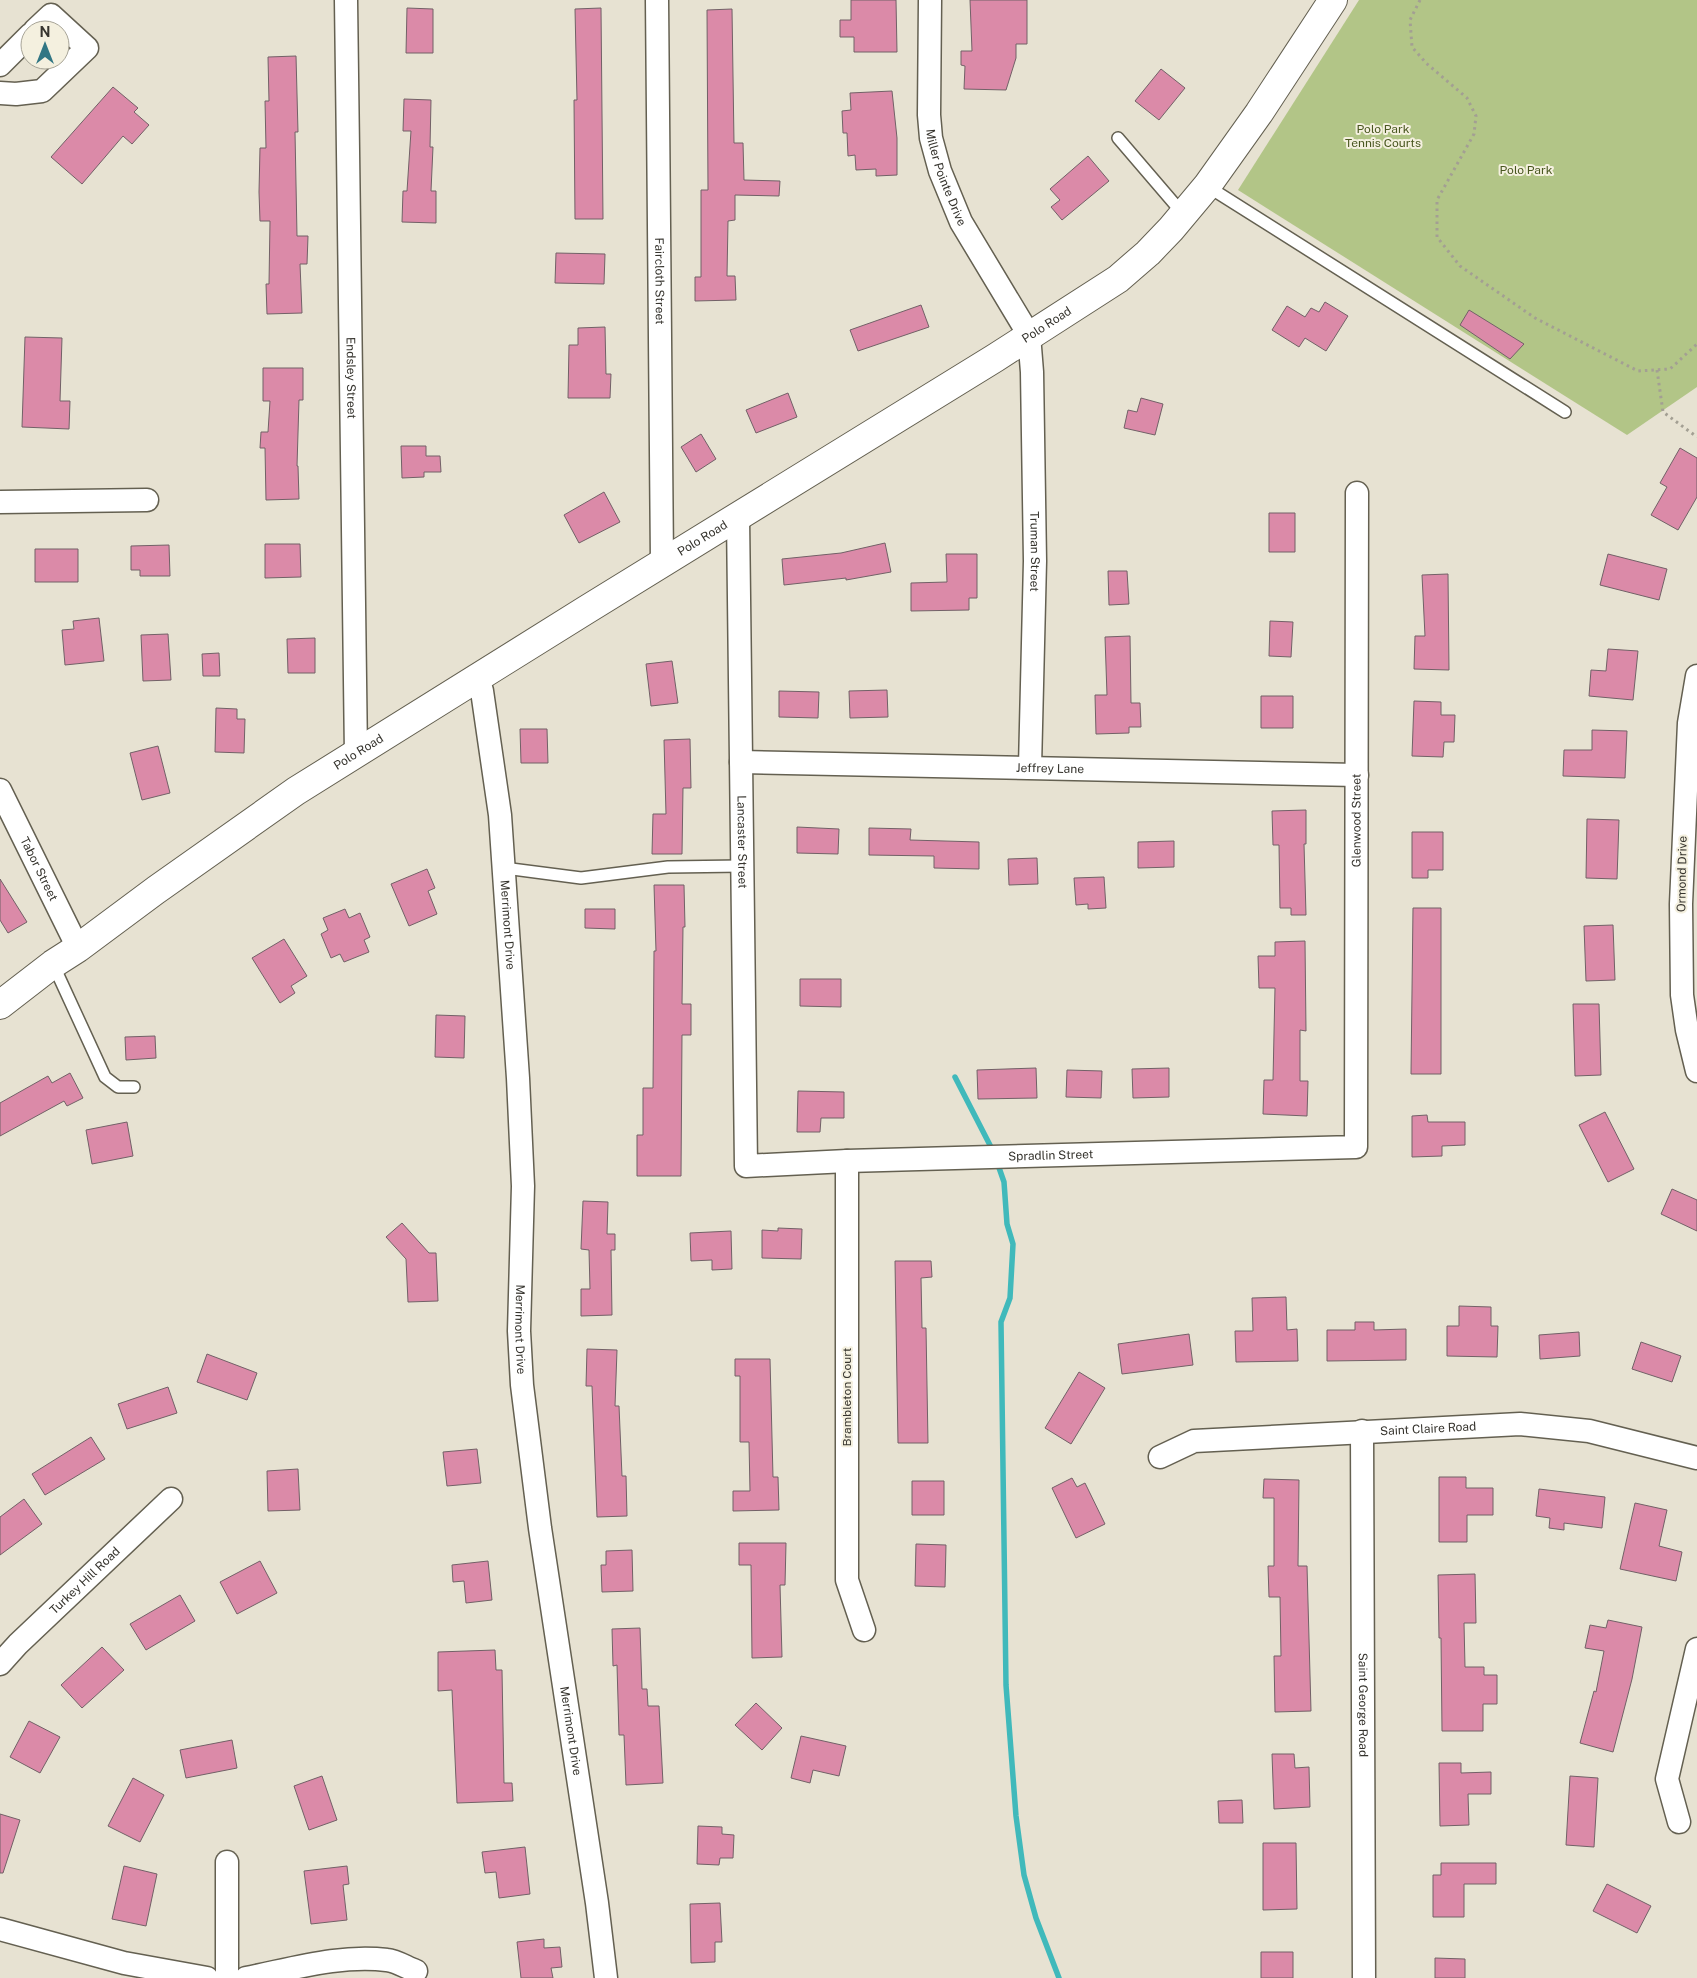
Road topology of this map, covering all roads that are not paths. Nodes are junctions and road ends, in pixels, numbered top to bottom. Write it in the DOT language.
graph roads {
  1 [pos="346,0"];
  2 [pos="657,0"];
  3 [pos="930,0"];
  4 [pos="1333,0"];
  5 [pos="46,20"];
  6 [pos="56,20"];
  7 [pos="70,32"];
  8 [pos="20,45"];
  9 [pos="70,64"];
  10 [pos="0,65"];
  11 [pos="64,70"];
  12 [pos="0,93"];
  13 [pos="1118,138"];
  14 [pos="1207,186"];
  15 [pos="1184,215"];
  16 [pos="1029,336"];
  17 [pos="1565,412"];
  18 [pos="1357,493"];
  19 [pos="147,500"];
  20 [pos="0,502"];
  21 [pos="738,517"];
  22 [pos="662,562"];
  23 [pos="1697,676"];
  24 [pos="478,677"];
  25 [pos="356,755"];
  26 [pos="741,762"];
  27 [pos="1030,767"];
  28 [pos="1357,775"];
  29 [pos="0,790"];
  30 [pos="742,866"];
  31 [pos="504,868"];
  32 [pos="78,948"];
  33 [pos="53,964"];
  34 [pos="0,1005"];
  35 [pos="1697,1071"];
  36 [pos="134,1087"];
  37 [pos="1356,1147"];
  38 [pos="847,1161"];
  39 [pos="746,1166"];
  40 [pos="1362,1431"];
  41 [pos="1160,1457"];
  42 [pos="1697,1458"];
  43 [pos="171,1499"];
  44 [pos="864,1630"];
  45 [pos="1697,1649"];
  46 [pos="0,1664"];
  47 [pos="1678,1822"];
  48 [pos="227,1862"];
  49 [pos="0,1929"];
  50 [pos="416,1971"];
  51 [pos="207,1978"];
  52 [pos="227,1978"];
  53 [pos="246,1978"];
  54 [pos="606,1978"];
  55 [pos="1364,1978"];
  1 -- 25 [label="street, Endsley Street"];
  2 -- 22 [label="street, Faircloth Street"];
  3 -- 16 [label="street, Miller Pointe Drive"];
  4 -- 14 [label="main road, Polo Road"];
  5 -- 6 [label="street"];
  7 -- 9 [label="street"];
  8 -- 10 [label="street"];
  11 -- 12 [label="street"];
  13 -- 15 [label="lane"];
  14 -- 15 [label="main road, Polo Road"];
  14 -- 17 [label="lane"];
  15 -- 16 [label="main road, Polo Road"];
  16 -- 21 [label="main road, Polo Road"];
  16 -- 27 [label="street, Truman Street"];
  18 -- 28 [label="street, Glenwood Street"];
  19 -- 20 [label="street"];
  21 -- 22 [label="main road, Polo Road"];
  21 -- 26 [label="street, Lancaster Street"];
  22 -- 24 [label="main road, Polo Road"];
  23 -- 35 [label="street, Ormond Drive"];
  24 -- 25 [label="main road, Polo Road"];
  24 -- 31 [label="street, Merrimont Drive"];
  25 -- 32 [label="main road, Polo Road"];
  26 -- 27 [label="street, Jeffrey Lane"];
  26 -- 30 [label="street, Lancaster Street"];
  27 -- 28 [label="street, Jeffrey Lane"];
  28 -- 37 [label="street, Glenwood Street"];
  29 -- 32 [label="street, Tabor Street"];
  30 -- 31 [label="lane"];
  30 -- 39 [label="street, Lancaster Street"];
  31 -- 54 [label="street, Merrimont Drive"];
  32 -- 33 [label="main road, Polo Road"];
  33 -- 34 [label="main road, Polo Road"];
  33 -- 36 [label="lane"];
  37 -- 38 [label="street, Spradlin Street"];
  38 -- 39 [label="street, Spradlin Street"];
  38 -- 44 [label="street, Brambleton Court"];
  40 -- 41 [label="street, Saint Claire Road"];
  40 -- 42 [label="street, Saint Claire Road"];
  40 -- 55 [label="street, Saint George Road"];
  43 -- 46 [label="street, Turkey Hill Road"];
  45 -- 47 [label="street"];
  48 -- 52 [label="street"];
  49 -- 51 [label="street"];
  50 -- 53 [label="street"];
}
